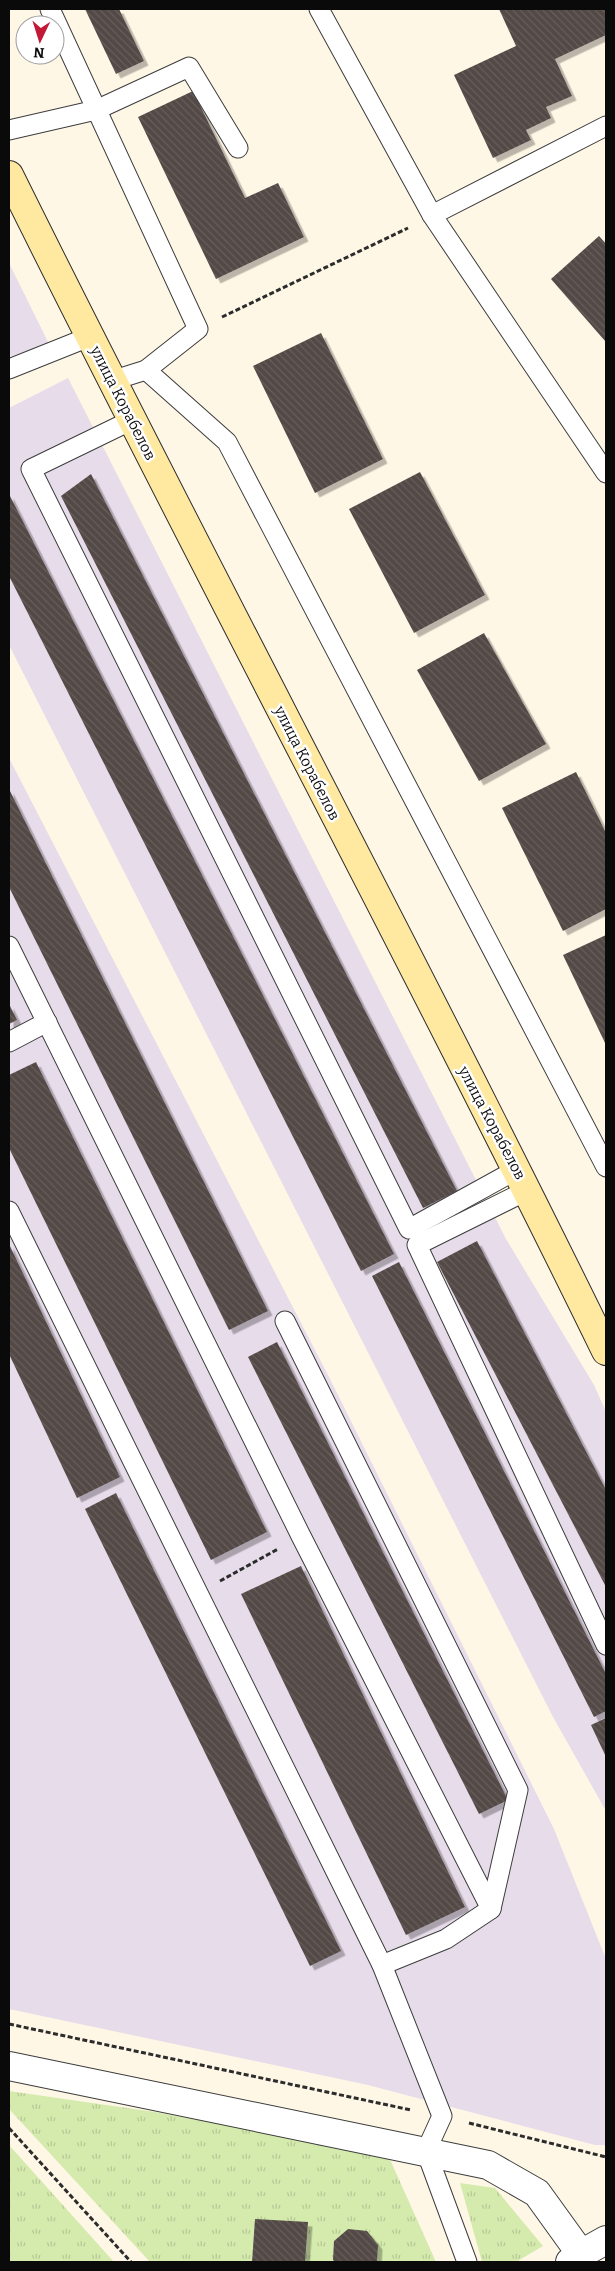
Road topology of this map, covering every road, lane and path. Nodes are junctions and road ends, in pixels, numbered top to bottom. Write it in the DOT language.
graph roads {
  1 [pos="50,9"];
  2 [pos="324,10"];
  3 [pos="96,110"];
  4 [pos="606,126"];
  5 [pos="9,130"];
  6 [pos="238,148"];
  7 [pos="9,175"];
  8 [pos="432,214"];
  9 [pos="198,329"];
  10 [pos="89,337"];
  11 [pos="9,369"];
  12 [pos="146,370"];
  13 [pos="111,381"];
  14 [pos="132,420"];
  15 [pos="606,474"];
  16 [pos="9,946"];
  17 [pos="46,1022"];
  18 [pos="9,1042"];
  19 [pos="606,1167"];
  20 [pos="522,1180"];
  21 [pos="9,1211"];
  22 [pos="285,1321"];
  23 [pos="606,1350"];
  24 [pos="301,1536"];
  25 [pos="198,1593"];
  26 [pos="606,1645"];
  27 [pos="491,1909"];
  28 [pos="382,1965"];
  29 [pos="9,2024"];
  30 [pos="9,2066"];
  31 [pos="442,2116"];
  32 [pos="9,2128"];
  33 [pos="426,2151"];
  34 [pos="606,2157"];
  35 [pos="606,2240"];
  36 [pos="575,2258"];
  37 [pos="131,2262"];
  38 [pos="467,2262"];
  1 -- 3 [label="lane"];
  2 -- 8 [label="lane"];
  3 -- 5 [label="lane"];
  3 -- 6 [label="lane"];
  3 -- 9 [label="lane"];
  4 -- 8 [label="lane"];
  7 -- 10 [label="street, улица Корабелов"];
  8 -- 9 [label="path"];
  8 -- 15 [label="lane"];
  9 -- 12 [label="lane"];
  10 -- 11 [label="lane"];
  10 -- 13 [label="street, улица Корабелов"];
  12 -- 13 [label="lane"];
  12 -- 19 [label="lane"];
  13 -- 14 [label="street, улица Корабелов"];
  14 -- 20 [label="street, улица Корабелов"];
  14 -- 20 [label="lane"];
  16 -- 17 [label="lane"];
  17 -- 18 [label="lane"];
  17 -- 24 [label="lane"];
  20 -- 23 [label="street, улица Корабелов"];
  20 -- 26 [label="lane"];
  21 -- 25 [label="lane"];
  22 -- 27 [label="lane"];
  24 -- 25 [label="path"];
  24 -- 27 [label="lane"];
  25 -- 28 [label="lane"];
  27 -- 28 [label="lane"];
  28 -- 31 [label="lane"];
  29 -- 31 [label="path"];
  30 -- 33 [label="street"];
  31 -- 33 [label="lane"];
  31 -- 34 [label="path"];
  32 -- 37 [label="path"];
  33 -- 36 [label="street"];
  33 -- 38 [label="lane"];
  35 -- 36 [label="street"];
}
